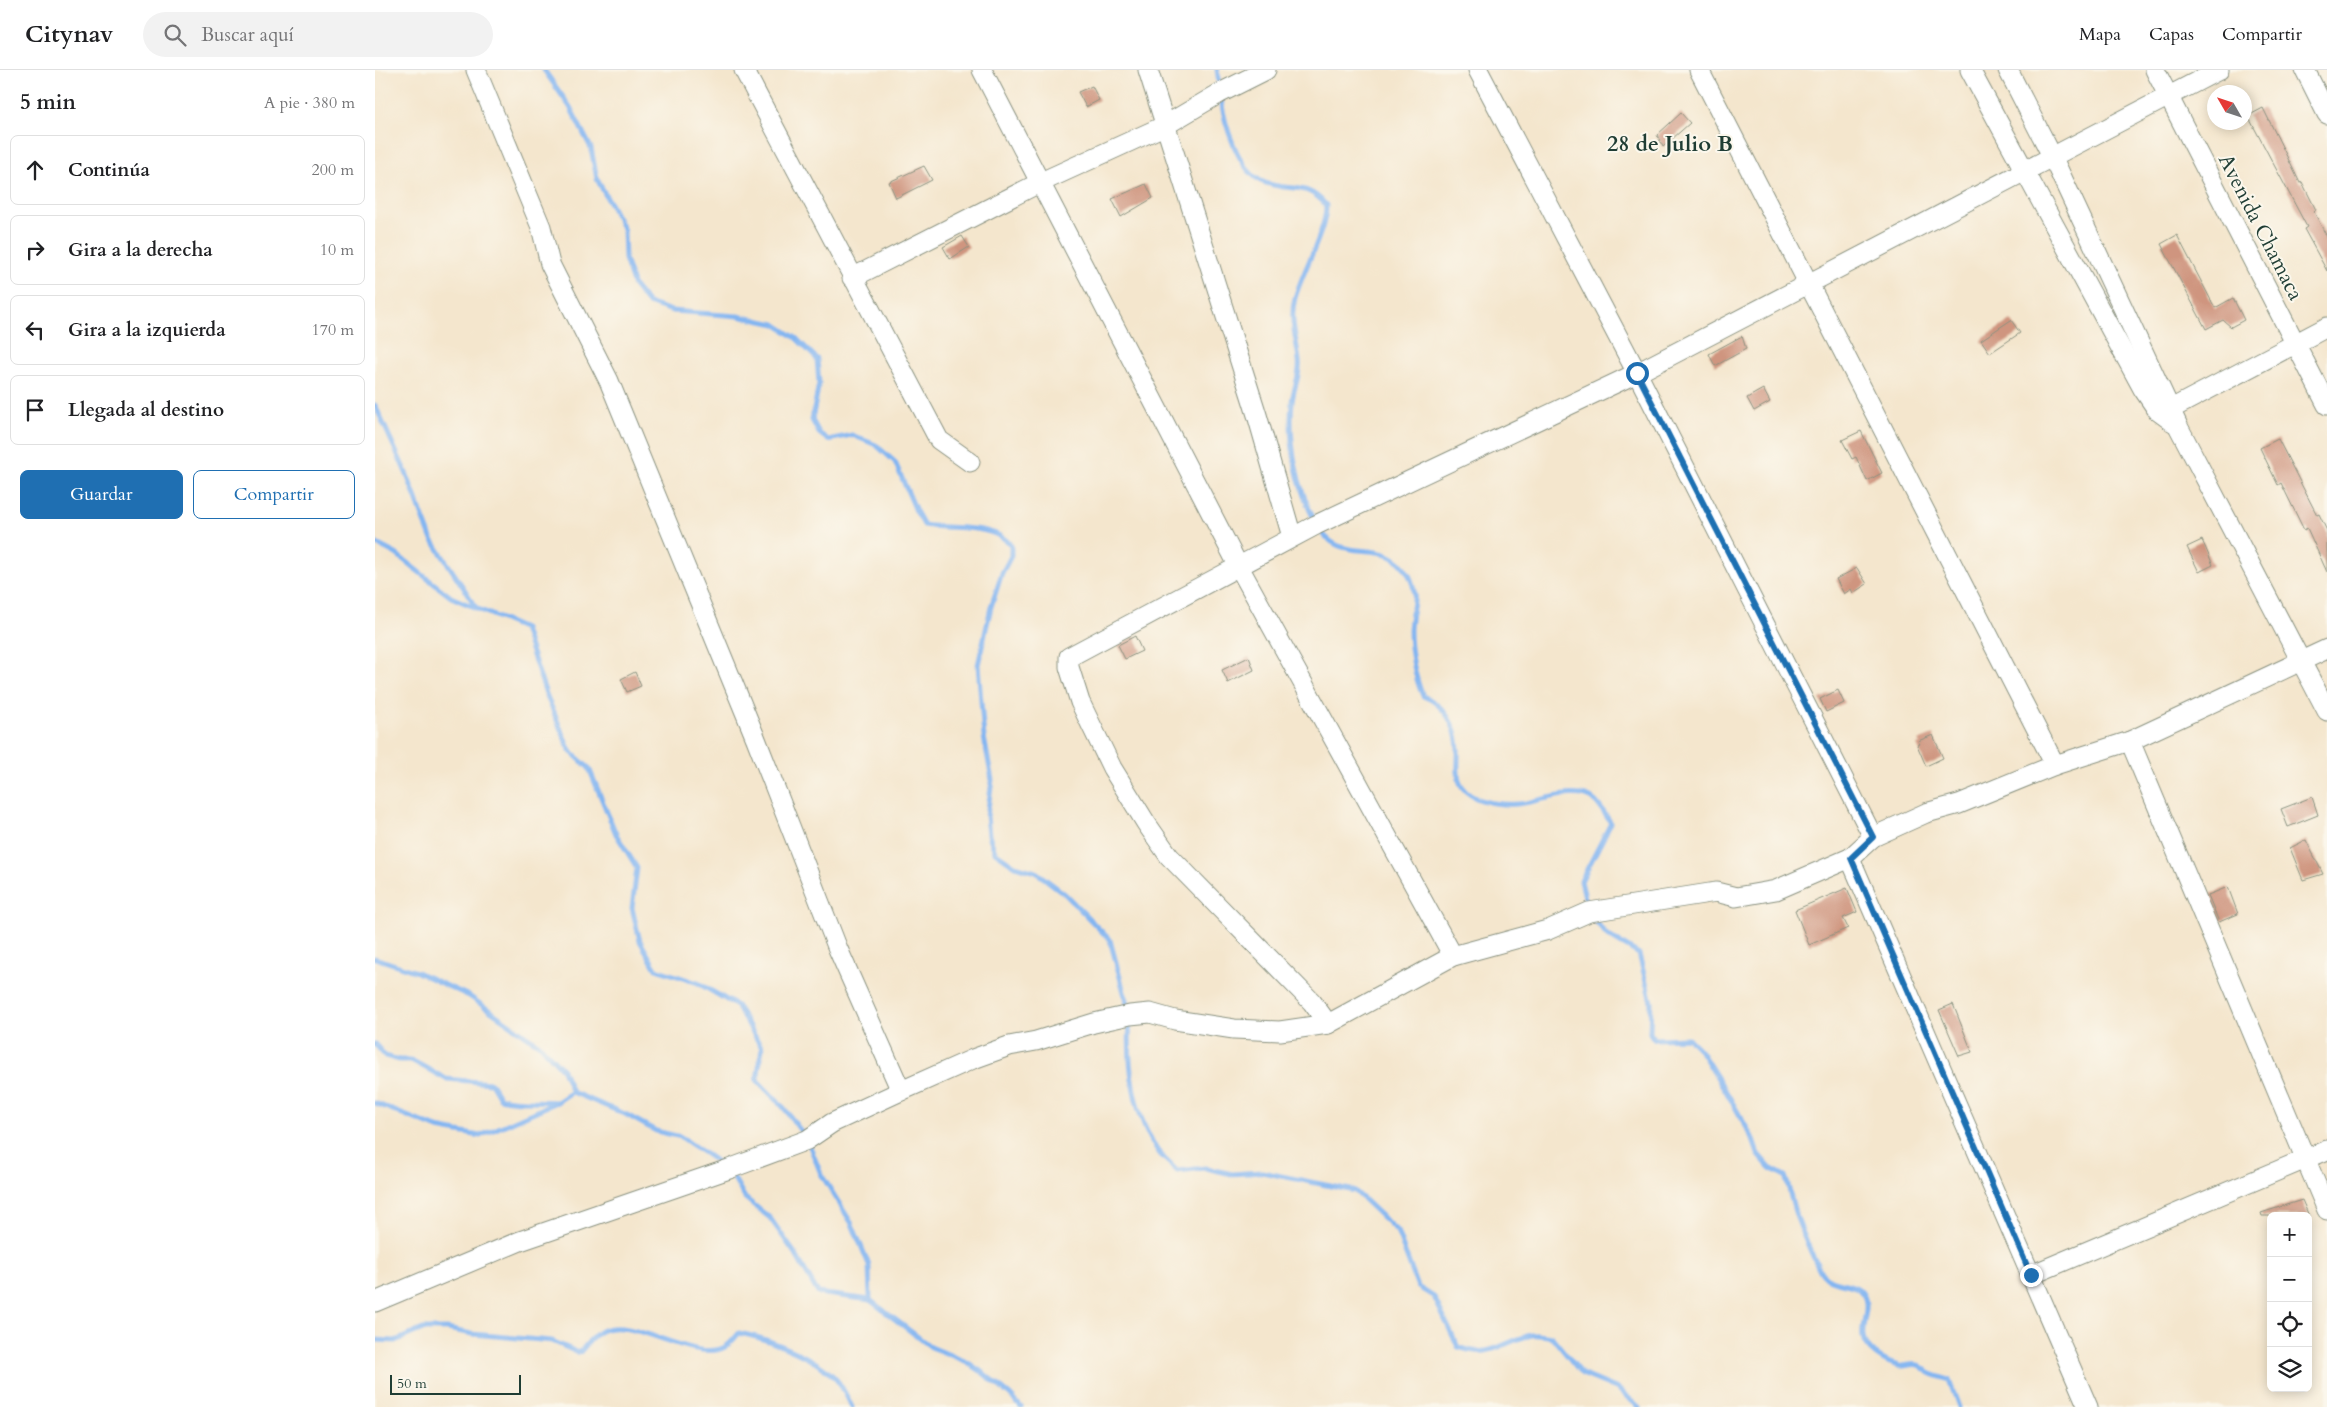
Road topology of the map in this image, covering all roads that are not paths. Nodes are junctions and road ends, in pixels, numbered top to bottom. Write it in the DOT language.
graph roads {
  1 [pos="476,70"];
  2 [pos="744,70"];
  3 [pos="981,70"];
  4 [pos="1148,70"];
  5 [pos="1266,70"];
  6 [pos="1478,70"];
  7 [pos="1699,70"];
  8 [pos="1970,70"];
  9 [pos="2008,70"];
  10 [pos="2155,70"];
  11 [pos="2219,70"];
  12 [pos="2305,70"];
  13 [pos="2168,95"];
  14 [pos="2327,114"];
  15 [pos="1166,125"];
  16 [pos="2052,156"];
  17 [pos="2025,171"];
  18 [pos="1039,183"];
  19 [pos="852,278"];
  20 [pos="1809,284"];
  21 [pos="2327,327"];
  22 [pos="2296,344"];
  23 [pos="1637,373"];
  24 [pos="2327,405"];
  25 [pos="2171,409"];
  26 [pos="2179,428"];
  27 [pos="970,462"];
  28 [pos="1292,537"];
  29 [pos="1238,565"];
  30 [pos="2327,649"];
  31 [pos="2301,662"];
  32 [pos="2327,711"];
  33 [pos="2130,741"];
  34 [pos="2055,765"];
  35 [pos="1873,837"];
  36 [pos="1851,858"];
  37 [pos="1453,956"];
  38 [pos="1329,1024"];
  39 [pos="901,1091"];
  40 [pos="2327,1150"];
  41 [pos="2305,1160"];
  42 [pos="2327,1210"];
  43 [pos="2031,1275"];
  44 [pos="375,1302"];
  45 [pos="2088,1407"];
  1 -- 39 [label="street"];
  2 -- 19 [label="street"];
  3 -- 18 [label="street"];
  4 -- 15 [label="street"];
  5 -- 15 [label="street"];
  6 -- 23 [label="street"];
  7 -- 20 [label="street"];
  8 -- 17 [label="street"];
  9 -- 16 [label="street"];
  10 -- 13 [label="street, Avenida Chamaca"];
  11 -- 13 [label="street"];
  12 -- 14 [label="street"];
  13 -- 16 [label="street"];
  13 -- 22 [label="street, Avenida Chamaca"];
  15 -- 18 [label="street"];
  15 -- 28 [label="street"];
  16 -- 17 [label="street"];
  16 -- 25 [label="street"];
  17 -- 20 [label="street"];
  17 -- 26 [label="street"];
  18 -- 19 [label="street"];
  18 -- 29 [label="street"];
  19 -- 27 [label="street"];
  20 -- 23 [label="street"];
  20 -- 34 [label="street"];
  21 -- 22 [label="street"];
  22 -- 24 [label="street, Avenida Chamaca"];
  22 -- 25 [label="street"];
  23 -- 28 [label="street"];
  23 -- 35 [label="street"];
  25 -- 26 [label="street"];
  26 -- 31 [label="street"];
  28 -- 29 [label="street"];
  29 -- 37 [label="street"];
  29 -- 38 [label="street"];
  30 -- 31 [label="street"];
  31 -- 32 [label="street"];
  31 -- 33 [label="street"];
  33 -- 34 [label="street"];
  33 -- 41 [label="street"];
  34 -- 35 [label="street"];
  35 -- 36 [label="street"];
  36 -- 37 [label="street"];
  36 -- 43 [label="street"];
  37 -- 38 [label="street"];
  38 -- 39 [label="street"];
  39 -- 44 [label="street"];
  40 -- 41 [label="street"];
  41 -- 42 [label="street"];
  41 -- 43 [label="street"];
  43 -- 45 [label="street"];
}
